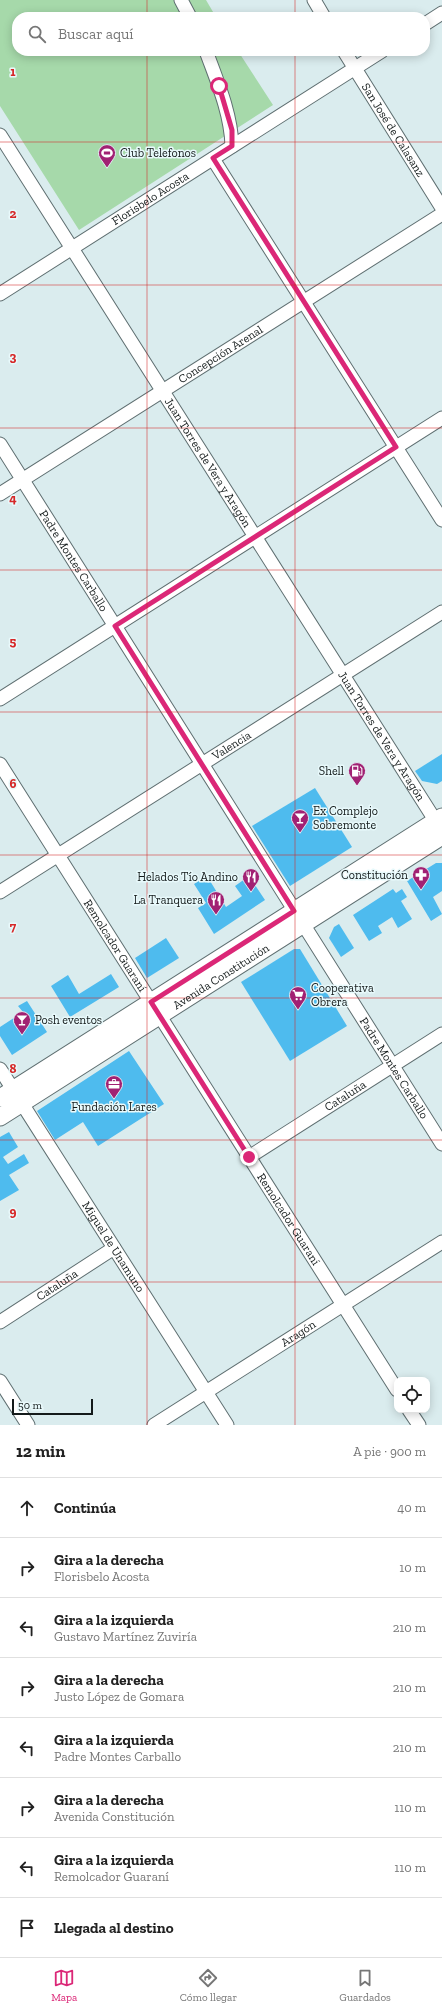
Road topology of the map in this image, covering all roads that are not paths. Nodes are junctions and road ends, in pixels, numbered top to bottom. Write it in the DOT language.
graph roads {
  1 [pos="181,0"];
  2 [pos="314,0"];
  3 [pos="187,12"];
  4 [pos="321,12"];
  5 [pos="442,13"];
  6 [pos="430,21"];
  7 [pos="208,56"];
  8 [pos="347,56"];
  9 [pos="374,56"];
  10 [pos="354,68"];
  11 [pos="0,135"];
  12 [pos="232,146"];
  13 [pos="213,158"];
  14 [pos="442,208"];
  15 [pos="442,214"];
  16 [pos="72,248"];
  17 [pos="0,294"];
  18 [pos="304,302"];
  19 [pos="162,392"];
  20 [pos="442,418"];
  21 [pos="0,444"];
  22 [pos="396,447"];
  23 [pos="23,480"];
  24 [pos="0,494"];
  25 [pos="442,520"];
  26 [pos="255,537"];
  27 [pos="442,612"];
  28 [pos="115,626"];
  29 [pos="343,675"];
  30 [pos="0,699"];
  31 [pos="0,764"];
  32 [pos="202,764"];
  33 [pos="440,826"];
  34 [pos="58,856"];
  35 [pos="0,892"];
  36 [pos="299,918"];
  37 [pos="156,1009"];
  38 [pos="442,1034"];
  39 [pos="392,1066"];
  40 [pos="0,1069"];
  41 [pos="11,1097"];
  42 [pos="0,1117"];
  43 [pos="442,1144"];
  44 [pos="249,1157"];
  45 [pos="442,1242"];
  46 [pos="114,1248"];
  47 [pos="343,1305"];
  48 [pos="0,1322"];
  49 [pos="0,1381"];
  50 [pos="394,1385"];
  51 [pos="206,1392"];
  52 [pos="411,1413"];
  53 [pos="28,1425"];
  54 [pos="154,1425"];
  55 [pos="227,1425"];
  56 [pos="419,1425"];
  1 -- 3 [label="street"];
  2 -- 4 [label="street"];
  5 -- 6 [label="street"];
  7 -- 12 [label="street"];
  8 -- 10 [label="street, San José de Calasanz"];
  9 -- 10 [label="street, Florisbelo Acosta"];
  10 -- 12 [label="street, Florisbelo Acosta"];
  10 -- 14 [label="street, San José de Calasanz"];
  11 -- 16 [label="street, Juan Torres de Vera y Aragón"];
  12 -- 13 [label="street, Florisbelo Acosta"];
  13 -- 16 [label="street, Florisbelo Acosta"];
  13 -- 18 [label="street"];
  15 -- 18 [label="street, Concepción Arenal"];
  16 -- 17 [label="street, Florisbelo Acosta"];
  16 -- 19 [label="street, Juan Torres de Vera y Aragón"];
  18 -- 19 [label="street, Concepción Arenal"];
  18 -- 22 [label="street"];
  19 -- 23 [label="street, Concepción Arenal"];
  19 -- 26 [label="street, Juan Torres de Vera y Aragón"];
  20 -- 22 [label="street"];
  21 -- 23 [label="street, Padre Montes Carballo"];
  22 -- 25 [label="street"];
  22 -- 26 [label="street"];
  23 -- 24 [label="street, Concepción Arenal"];
  23 -- 28 [label="street, Padre Montes Carballo"];
  26 -- 28 [label="street"];
  26 -- 29 [label="street, Juan Torres de Vera y Aragón"];
  27 -- 29 [label="street, Valencia"];
  28 -- 30 [label="street"];
  28 -- 32 [label="street, Padre Montes Carballo"];
  29 -- 32 [label="street, Valencia"];
  29 -- 33 [label="street, Juan Torres de Vera y Aragón"];
  31 -- 34 [label="street, Remolcador Guaraní"];
  32 -- 34 [label="street, Valencia"];
  32 -- 36 [label="street, Padre Montes Carballo"];
  33 -- 36 [label="main road, Avenida Constitución"];
  34 -- 35 [label="street, Valencia"];
  34 -- 37 [label="street, Remolcador Guaraní"];
  36 -- 37 [label="main road, Avenida Constitución"];
  36 -- 39 [label="street, Padre Montes Carballo"];
  37 -- 41 [label="main road, Avenida Constitución"];
  37 -- 44 [label="street, Remolcador Guaraní"];
  38 -- 39 [label="street, Cataluña"];
  39 -- 43 [label="street, Padre Montes Carballo"];
  39 -- 44 [label="street, Cataluña"];
  40 -- 41 [label="street, Miguel de Unamuno"];
  41 -- 42 [label="main road, Avenida Constitución"];
  41 -- 46 [label="street, Miguel de Unamuno"];
  44 -- 47 [label="street, Remolcador Guaraní"];
  45 -- 47 [label="street, Aragón"];
  46 -- 48 [label="street, Cataluña"];
  46 -- 51 [label="street, Miguel de Unamuno"];
  47 -- 50 [label="street, Remolcador Guaraní"];
  47 -- 51 [label="street, Aragón"];
  49 -- 53 [label="street"];
  51 -- 54 [label="street, Aragón"];
  51 -- 55 [label="street, Miguel de Unamuno"];
  52 -- 56 [label="street"];
}
